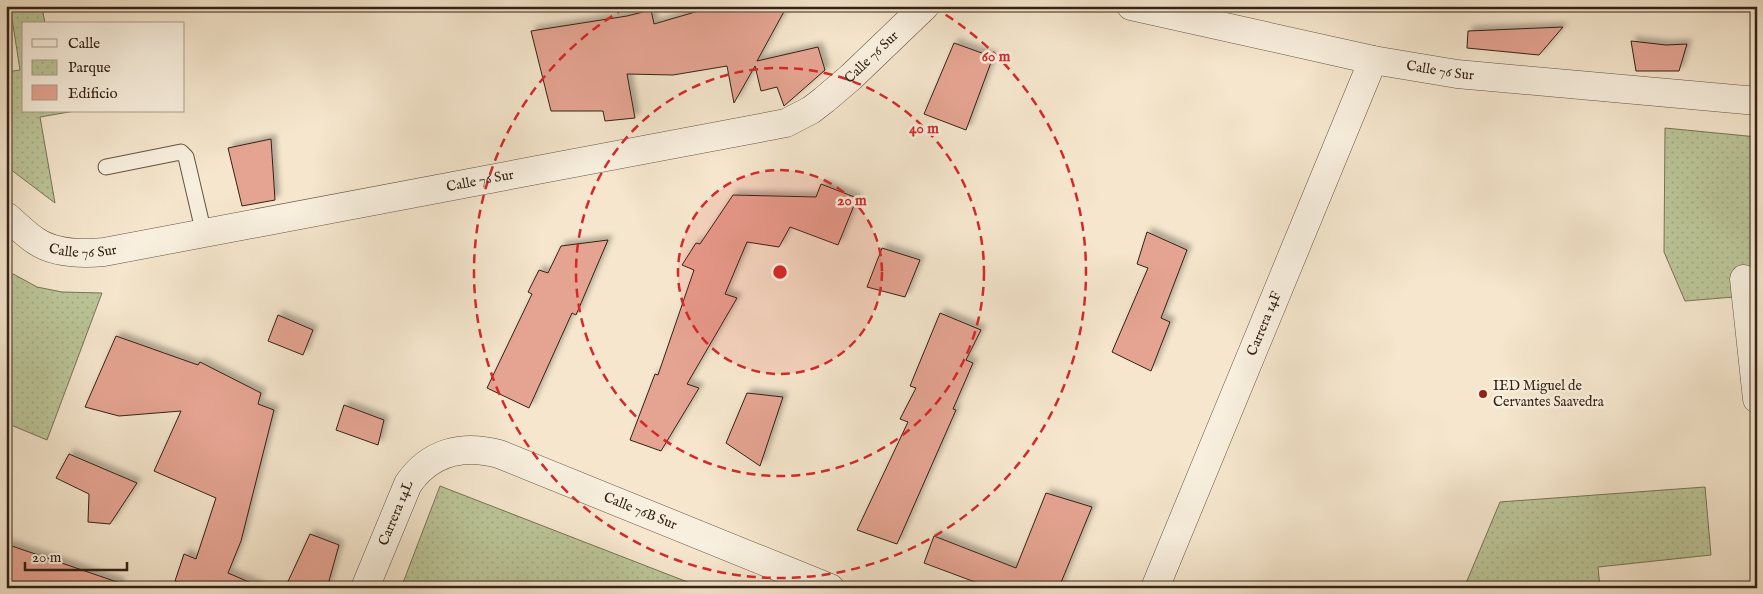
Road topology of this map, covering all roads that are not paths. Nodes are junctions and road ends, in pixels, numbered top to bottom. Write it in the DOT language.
graph roads {
  1 [pos="925,6"];
  2 [pos="1130,6"];
  3 [pos="1373,60"];
  4 [pos="1757,101"];
  5 [pos="106,167"];
  6 [pos="6,216"];
  7 [pos="204,234"];
  8 [pos="1744,279"];
  9 [pos="1757,399"];
  10 [pos="447,453"];
  11 [pos="365,588"];
  12 [pos="830,588"];
  13 [pos="1156,588"];
  1 -- 7 [label="street, Calle 76 Sur"];
  2 -- 3 [label="street, Calle 76 Sur"];
  3 -- 4 [label="street, Calle 76 Sur"];
  3 -- 13 [label="street, Carrera 14F"];
  5 -- 7 [label="lane"];
  6 -- 7 [label="street, Calle 76 Sur"];
  8 -- 9 [label="street"];
  10 -- 11 [label="street, Carrera 14L"];
  10 -- 12 [label="street, Calle 76B Sur"];
}
